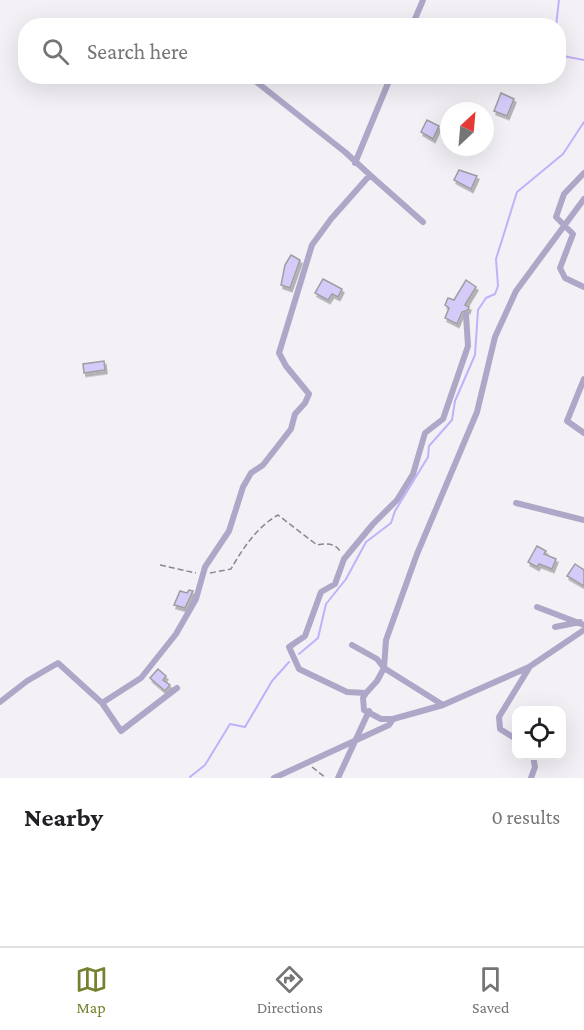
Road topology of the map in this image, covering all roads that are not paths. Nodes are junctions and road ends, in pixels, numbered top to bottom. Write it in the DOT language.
graph roads {
  1 [pos="423,0"];
  2 [pos="415,18"];
  3 [pos="259,84"];
  4 [pos="388,84"];
  5 [pos="355,164"];
  6 [pos="584,173"];
  7 [pos="370,175"];
  8 [pos="584,199"];
  9 [pos="423,222"];
  10 [pos="564,226"];
  11 [pos="584,287"];
  12 [pos="466,315"];
  13 [pos="584,379"];
  14 [pos="584,433"];
  15 [pos="516,503"];
  16 [pos="584,520"];
  17 [pos="537,607"];
  18 [pos="582,623"];
  19 [pos="555,627"];
  20 [pos="584,630"];
  21 [pos="352,645"];
  22 [pos="529,667"];
  23 [pos="384,668"];
  24 [pos="177,688"];
  25 [pos="366,693"];
  26 [pos="0,702"];
  27 [pos="102,703"];
  28 [pos="443,705"];
  29 [pos="369,711"];
  30 [pos="393,718"];
  31 [pos="512,736"];
  32 [pos="357,740"];
  33 [pos="534,760"];
  34 [pos="274,778"];
  35 [pos="338,778"];
  36 [pos="531,778"];
  1 -- 2 [label="street"];
  3 -- 5 [label="street"];
  4 -- 5 [label="street"];
  5 -- 7 [label="street"];
  6 -- 10 [label="street"];
  7 -- 9 [label="street"];
  7 -- 27 [label="street"];
  8 -- 10 [label="street"];
  10 -- 11 [label="street"];
  10 -- 23 [label="street"];
  12 -- 25 [label="street"];
  13 -- 14 [label="street"];
  15 -- 16 [label="street"];
  17 -- 18 [label="street"];
  18 -- 19 [label="street"];
  20 -- 22 [label="street"];
  21 -- 23 [label="street"];
  22 -- 28 [label="street"];
  22 -- 31 [label="street"];
  23 -- 25 [label="street"];
  23 -- 28 [label="street"];
  24 -- 27 [label="street"];
  25 -- 29 [label="street"];
  26 -- 27 [label="street"];
  28 -- 30 [label="street"];
  29 -- 30 [label="street"];
  29 -- 32 [label="street"];
  30 -- 32 [label="street"];
  32 -- 34 [label="street"];
  32 -- 35 [label="street"];
  33 -- 36 [label="street"];
}
